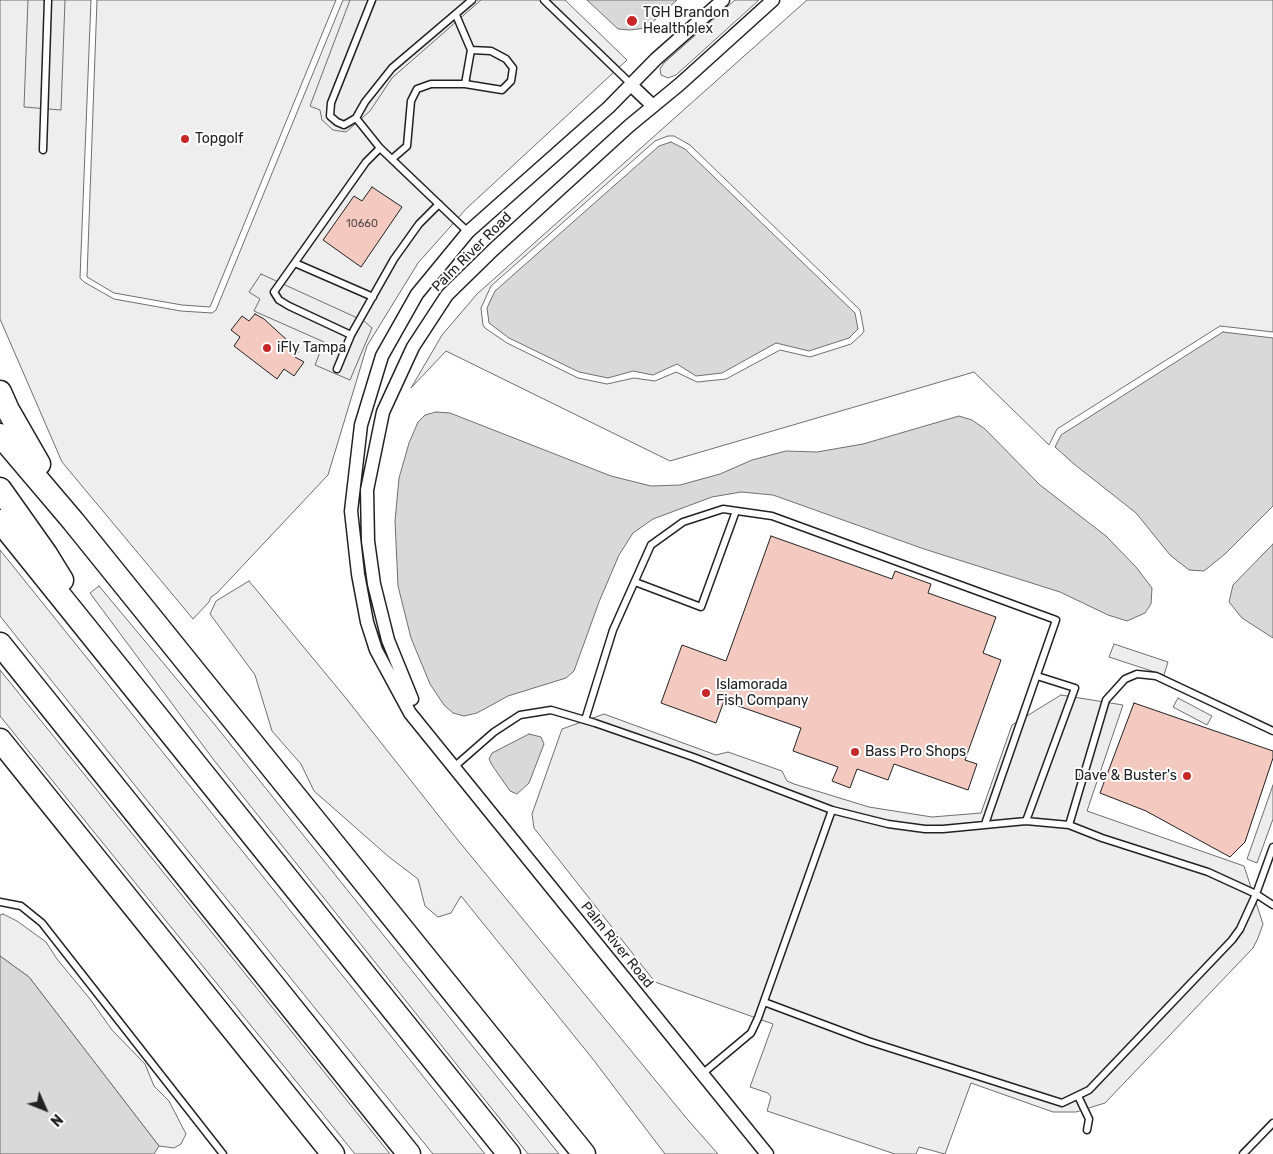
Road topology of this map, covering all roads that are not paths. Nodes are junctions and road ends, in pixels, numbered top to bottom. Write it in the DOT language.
graph roads {
  1 [pos="48,0"];
  2 [pos="372,0"];
  3 [pos="472,0"];
  4 [pos="544,0"];
  5 [pos="723,0"];
  6 [pos="773,0"];
  7 [pos="456,15"];
  8 [pos="471,50"];
  9 [pos="465,84"];
  10 [pos="632,84"];
  11 [pos="653,106"];
  12 [pos="356,118"];
  13 [pos="380,148"];
  14 [pos="43,150"];
  15 [pos="392,159"];
  16 [pos="439,204"];
  17 [pos="468,232"];
  18 [pos="295,263"];
  19 [pos="373,297"];
  20 [pos="351,335"];
  21 [pos="337,370"];
  22 [pos="0,392"];
  23 [pos="0,435"];
  24 [pos="0,489"];
  25 [pos="736,511"];
  26 [pos="73,520"];
  27 [pos="0,522"];
  28 [pos="635,582"];
  29 [pos="96,642"];
  30 [pos="0,644"];
  31 [pos="1037,676"];
  32 [pos="585,720"];
  33 [pos="1273,731"];
  34 [pos="0,740"];
  35 [pos="445,755"];
  36 [pos="454,766"];
  37 [pos="832,810"];
  38 [pos="1026,821"];
  39 [pos="985,824"];
  40 [pos="1069,825"];
  41 [pos="1273,847"];
  42 [pos="1256,894"];
  43 [pos="0,902"];
  44 [pos="1273,905"];
  45 [pos="764,1002"];
  46 [pos="702,1074"];
  47 [pos="1078,1096"];
  48 [pos="1273,1123"];
  49 [pos="1087,1130"];
  50 [pos="223,1154"];
  51 [pos="334,1154"];
  52 [pos="409,1154"];
  53 [pos="509,1154"];
  54 [pos="584,1154"];
  55 [pos="766,1154"];
  56 [pos="1243,1154"];
  1 -- 14 [label="lane"];
  2 -- 12 [label="lane"];
  3 -- 7 [label="lane"];
  4 -- 10 [label="lane"];
  5 -- 10 [label="street, Palm River Road"];
  6 -- 11 [label="street, Palm River Road"];
  7 -- 8 [label="lane"];
  7 -- 12 [label="lane"];
  8 -- 9 [label="lane"];
  8 -- 9 [label="lane"];
  9 -- 15 [label="lane"];
  10 -- 11 [label="street"];
  10 -- 17 [label="street, Palm River Road"];
  11 -- 35 [label="street, Palm River Road"];
  12 -- 13 [label="lane"];
  13 -- 15 [label="lane"];
  13 -- 18 [label="lane"];
  15 -- 16 [label="lane"];
  16 -- 17 [label="lane"];
  16 -- 19 [label="lane"];
  17 -- 35 [label="street, Palm River Road"];
  18 -- 19 [label="lane"];
  18 -- 20 [label="lane"];
  19 -- 20 [label="lane"];
  20 -- 21 [label="lane"];
  22 -- 26 [label="highway"];
  23 -- 26 [label="highway"];
  24 -- 29 [label="highway"];
  25 -- 28 [label="lane"];
  25 -- 28 [label="lane"];
  25 -- 31 [label="lane"];
  26 -- 54 [label="highway"];
  27 -- 29 [label="highway"];
  28 -- 32 [label="lane"];
  29 -- 53 [label="highway"];
  30 -- 52 [label="highway"];
  31 -- 38 [label="lane"];
  31 -- 39 [label="lane"];
  32 -- 36 [label="lane"];
  32 -- 37 [label="lane"];
  33 -- 40 [label="lane"];
  34 -- 51 [label="highway"];
  35 -- 36 [label="street, Palm River Road"];
  36 -- 46 [label="street, Palm River Road"];
  37 -- 39 [label="lane"];
  37 -- 45 [label="lane"];
  38 -- 39 [label="lane"];
  38 -- 40 [label="lane"];
  40 -- 42 [label="lane"];
  41 -- 42 [label="lane"];
  42 -- 44 [label="lane"];
  42 -- 47 [label="lane"];
  43 -- 50 [label="lane"];
  45 -- 46 [label="lane"];
  45 -- 47 [label="lane"];
  46 -- 55 [label="street, Palm River Road"];
  47 -- 49 [label="lane"];
  48 -- 56 [label="lane"];
}
